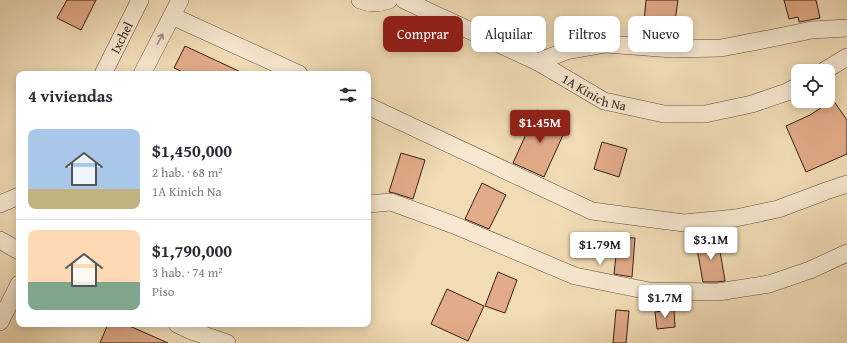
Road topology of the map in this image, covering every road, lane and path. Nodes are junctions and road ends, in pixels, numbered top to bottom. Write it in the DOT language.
graph roads {
  1 [pos="140,0"];
  2 [pos="180,0"];
  3 [pos="360,0"];
  4 [pos="389,0"];
  5 [pos="404,0"];
  6 [pos="172,16"];
  7 [pos="847,28"];
  8 [pos="847,57"];
  9 [pos="538,62"];
  10 [pos="835,64"];
  11 [pos="104,71"];
  12 [pos="144,71"];
  13 [pos="291,71"];
  14 [pos="791,90"];
  15 [pos="371,107"];
  16 [pos="847,184"];
  17 [pos="16,197"];
  18 [pos="0,204"];
  19 [pos="371,204"];
  20 [pos="0,240"];
  21 [pos="16,249"];
  22 [pos="847,253"];
  23 [pos="16,290"];
  24 [pos="0,322"];
  25 [pos="186,330"];
  26 [pos="226,343"];
  1 -- 11 [label="street, Ixchel"];
  2 -- 6 [label="street"];
  3 -- 4 [label="street"];
  5 -- 9 [label="street, 1A Kinich Na"];
  12 -- 6 [label="street, one-way"];
  6 -- 13 [label="street"];
  7 -- 9 [label="street"];
  8 -- 10 [label="street"];
  9 -- 14 [label="street, 1A Kinich Na"];
  15 -- 16 [label="street"];
  17 -- 18 [label="street"];
  19 -- 22 [label="street"];
  20 -- 21 [label="street"];
  23 -- 24 [label="street"];
  25 -- 26 [label="street"];
}
